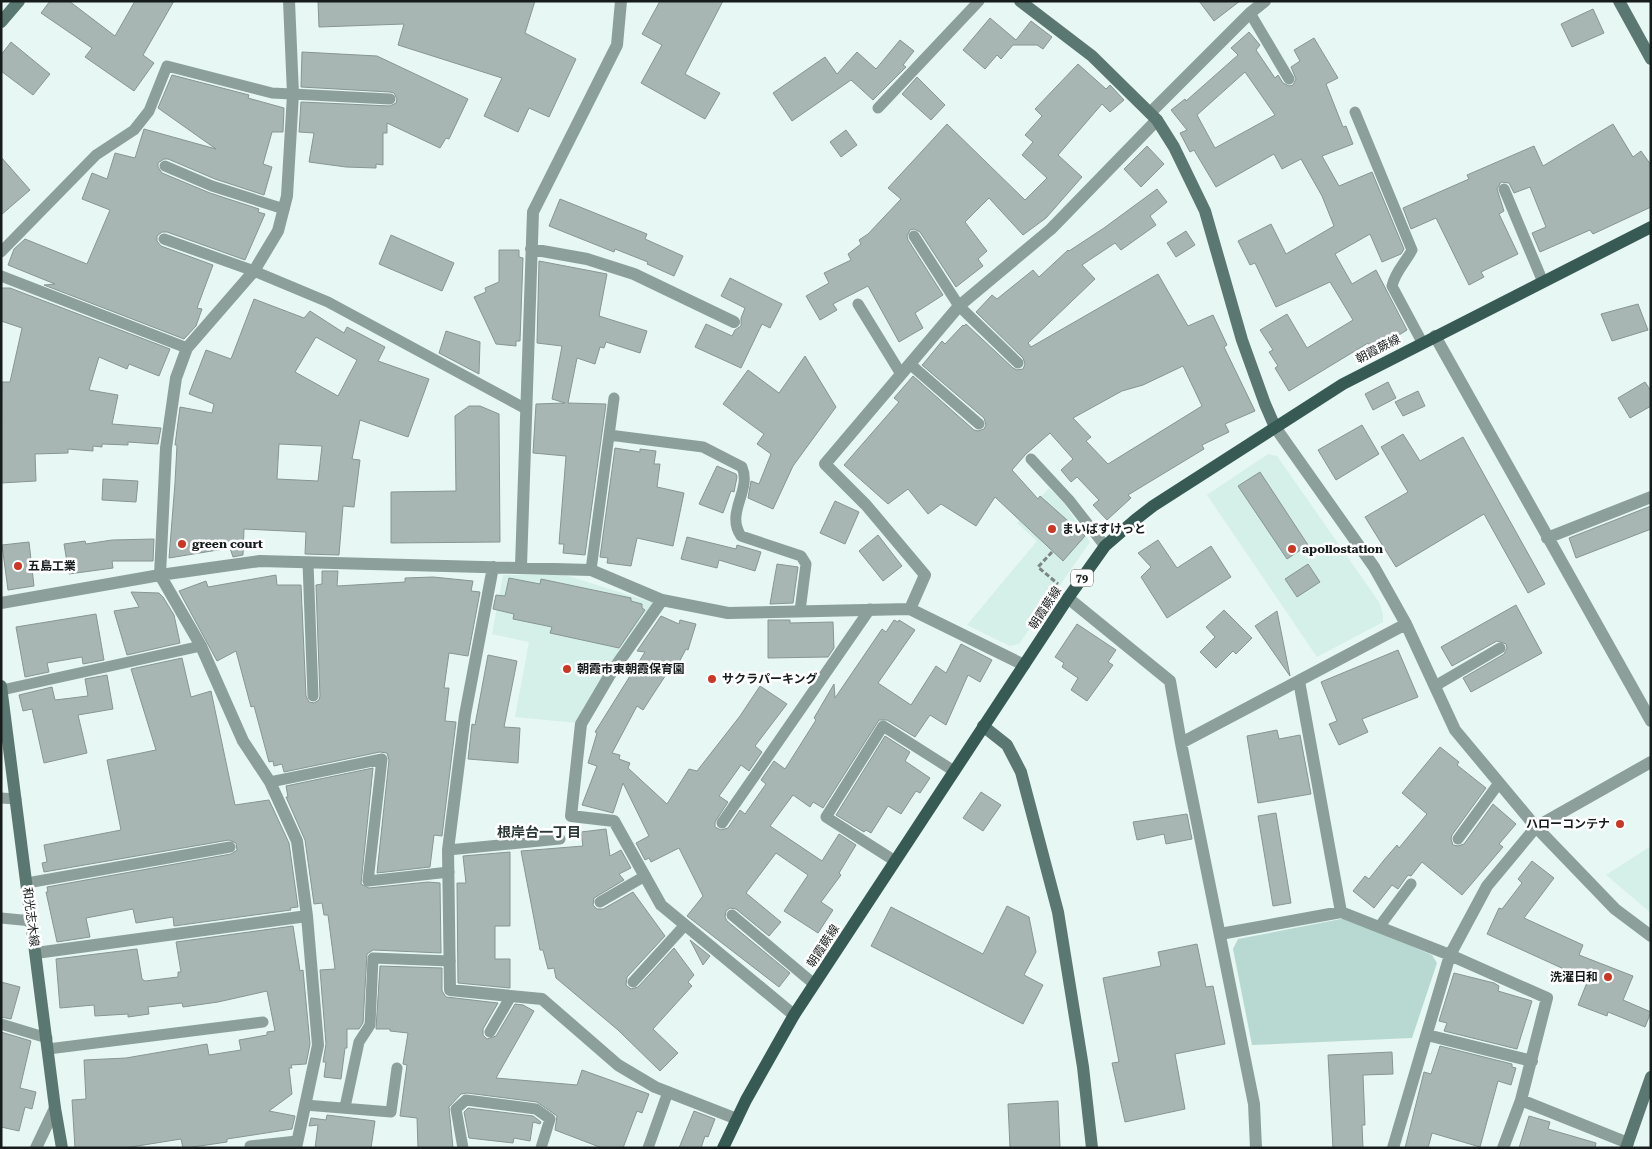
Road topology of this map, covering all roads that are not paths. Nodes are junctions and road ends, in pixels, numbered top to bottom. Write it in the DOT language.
graph roads {
  1 [pos="18,1"];
  2 [pos="289,1"];
  3 [pos="979,1"];
  4 [pos="1020,1"];
  5 [pos="1265,1"];
  6 [pos="1619,1"];
  7 [pos="620,2"];
  8 [pos="1250,13"];
  9 [pos="1,22"];
  10 [pos="1651,59"];
  11 [pos="1289,78"];
  12 [pos="293,94"];
  13 [pos="390,99"];
  14 [pos="878,108"];
  15 [pos="1355,112"];
  16 [pos="1154,116"];
  17 [pos="165,166"];
  18 [pos="1504,189"];
  19 [pos="284,209"];
  20 [pos="1651,227"];
  21 [pos="914,236"];
  22 [pos="164,239"];
  23 [pos="532,249"];
  24 [pos="1,252"];
  25 [pos="254,271"];
  26 [pos="1,276"];
  27 [pos="1543,282"];
  28 [pos="858,304"];
  29 [pos="959,306"];
  30 [pos="734,322"];
  31 [pos="1435,336"];
  32 [pos="1422,342"];
  33 [pos="187,348"];
  34 [pos="1018,363"];
  35 [pos="910,364"];
  36 [pos="901,374"];
  37 [pos="614,398"];
  38 [pos="526,409"];
  39 [pos="979,424"];
  40 [pos="1275,427"];
  41 [pos="609,435"];
  42 [pos="1031,459"];
  43 [pos="1651,497"];
  44 [pos="1547,538"];
  45 [pos="1105,546"];
  46 [pos="308,563"];
  47 [pos="521,566"];
  48 [pos="493,567"];
  49 [pos="591,570"];
  50 [pos="160,575"];
  51 [pos="1068,598"];
  52 [pos="662,600"];
  53 [pos="1,603"];
  54 [pos="870,609"];
  55 [pos="910,609"];
  56 [pos="800,611"];
  57 [pos="1406,624"];
  58 [pos="201,646"];
  59 [pos="1500,648"];
  60 [pos="1024,665"];
  61 [pos="1299,681"];
  62 [pos="1,686"];
  63 [pos="1435,686"];
  64 [pos="2,690"];
  65 [pos="314,696"];
  66 [pos="1651,721"];
  67 [pos="983,726"];
  68 [pos="1181,743"];
  69 [pos="1651,762"];
  70 [pos="954,771"];
  71 [pos="270,782"];
  72 [pos="1499,783"];
  73 [pos="1,798"];
  74 [pos="16,799"];
  75 [pos="722,823"];
  76 [pos="1536,827"];
  77 [pos="1458,838"];
  78 [pos="560,839"];
  79 [pos="230,847"];
  80 [pos="448,850"];
  81 [pos="895,861"];
  82 [pos="449,872"];
  83 [pos="645,876"];
  84 [pos="27,883"];
  85 [pos="1412,884"];
  86 [pos="600,902"];
  87 [pos="1341,912"];
  88 [pos="307,916"];
  89 [pos="732,916"];
  90 [pos="1,918"];
  91 [pos="32,921"];
  92 [pos="685,925"];
  93 [pos="1380,927"];
  94 [pos="1220,934"];
  95 [pos="1651,936"];
  96 [pos="36,953"];
  97 [pos="1450,955"];
  98 [pos="450,961"];
  99 [pos="633,982"];
  100 [pos="814,984"];
  101 [pos="510,996"];
  102 [pos="794,1015"];
  103 [pos="263,1022"];
  104 [pos="1,1024"];
  105 [pos="490,1032"];
  106 [pos="1427,1035"];
  107 [pos="47,1043"];
  108 [pos="1532,1062"];
  109 [pos="397,1068"];
  110 [pos="1651,1077"];
  111 [pos="668,1092"];
  112 [pos="1521,1100"];
  113 [pos="305,1105"];
  114 [pos="345,1107"];
  115 [pos="55,1108"];
  116 [pos="737,1120"];
  117 [pos="297,1144"];
  118 [pos="250,1146"];
  119 [pos="1627,1146"];
  120 [pos="36,1148"];
  121 [pos="62,1148"];
  122 [pos="463,1148"];
  123 [pos="541,1148"];
  124 [pos="648,1148"];
  125 [pos="724,1148"];
  126 [pos="1092,1148"];
  127 [pos="1256,1148"];
  128 [pos="1393,1148"];
  129 [pos="1503,1148"];
  1 -- 9 [label="street"];
  2 -- 12 [label="street"];
  3 -- 14 [label="lane"];
  4 -- 16 [label="street"];
  5 -- 8 [label="street"];
  6 -- 10 [label="street"];
  7 -- 23 [label="street"];
  8 -- 11 [label="lane"];
  8 -- 16 [label="street"];
  12 -- 13 [label="lane"];
  12 -- 19 [label="street"];
  12 -- 24 [label="lane"];
  15 -- 32 [label="lane"];
  16 -- 29 [label="street"];
  16 -- 40 [label="street"];
  17 -- 19 [label="lane"];
  18 -- 27 [label="lane"];
  19 -- 25 [label="street"];
  20 -- 27 [label="main road, 朝霞蕨線 / 79"];
  21 -- 29 [label="lane"];
  22 -- 25 [label="lane"];
  23 -- 30 [label="street"];
  23 -- 38 [label="street"];
  25 -- 33 [label="street"];
  25 -- 38 [label="lane"];
  26 -- 33 [label="lane"];
  27 -- 31 [label="main road, 朝霞蕨線 / 79"];
  28 -- 36 [label="lane"];
  29 -- 34 [label="lane"];
  29 -- 35 [label="street"];
  31 -- 32 [label="main road, 朝霞蕨線 / 79"];
  31 -- 44 [label="street"];
  32 -- 40 [label="main road, 朝霞蕨線 / 79"];
  33 -- 50 [label="street"];
  35 -- 36 [label="street"];
  35 -- 39 [label="lane"];
  36 -- 55 [label="street"];
  37 -- 41 [label="lane"];
  38 -- 47 [label="street"];
  40 -- 45 [label="main road, 朝霞蕨線 / 79"];
  40 -- 57 [label="street"];
  41 -- 49 [label="lane"];
  41 -- 56 [label="lane"];
  42 -- 45 [label="lane"];
  43 -- 44 [label="street"];
  44 -- 66 [label="street"];
  45 -- 51 [label="main road, 朝霞蕨線 / 79"];
  46 -- 48 [label="street"];
  46 -- 50 [label="street"];
  46 -- 65 [label="lane"];
  47 -- 48 [label="street"];
  47 -- 49 [label="street"];
  48 -- 80 [label="street"];
  49 -- 52 [label="street"];
  50 -- 53 [label="street"];
  50 -- 58 [label="street"];
  51 -- 60 [label="main road, 朝霞蕨線 / 79"];
  51 -- 68 [label="street"];
  52 -- 56 [label="street"];
  52 -- 83 [label="street"];
  54 -- 55 [label="street"];
  54 -- 56 [label="street"];
  54 -- 75 [label="lane"];
  55 -- 60 [label="street"];
  57 -- 61 [label="street"];
  57 -- 63 [label="street"];
  58 -- 64 [label="lane"];
  58 -- 71 [label="street"];
  59 -- 63 [label="lane"];
  60 -- 67 [label="main road, 朝霞蕨線 / 79"];
  61 -- 68 [label="street"];
  61 -- 87 [label="street"];
  62 -- 64 [label="street, 和光志木線"];
  63 -- 72 [label="street"];
  64 -- 74 [label="street, 和光志木線"];
  67 -- 70 [label="main road, 朝霞蕨線 / 79"];
  67 -- 126 [label="street"];
  68 -- 94 [label="street"];
  69 -- 76 [label="street"];
  70 -- 81 [label="main road, 朝霞蕨線 / 79"];
  70 -- 81 [label="lane"];
  71 -- 82 [label="lane"];
  71 -- 88 [label="street"];
  72 -- 76 [label="street"];
  72 -- 77 [label="lane"];
  73 -- 74 [label="lane"];
  74 -- 84 [label="street, 和光志木線"];
  76 -- 95 [label="street"];
  76 -- 97 [label="street"];
  78 -- 80 [label="lane"];
  79 -- 84 [label="lane"];
  80 -- 82 [label="street"];
  81 -- 100 [label="main road, 朝霞蕨線 / 79"];
  82 -- 98 [label="street"];
  83 -- 86 [label="lane"];
  83 -- 92 [label="street"];
  84 -- 91 [label="street, 和光志木線"];
  85 -- 93 [label="lane"];
  87 -- 93 [label="street"];
  87 -- 94 [label="street"];
  88 -- 96 [label="street"];
  88 -- 113 [label="street"];
  89 -- 100 [label="lane"];
  90 -- 91 [label="lane"];
  91 -- 96 [label="street, 和光志木線"];
  92 -- 99 [label="lane"];
  92 -- 102 [label="street"];
  93 -- 97 [label="street"];
  94 -- 127 [label="street"];
  96 -- 107 [label="street, 和光志木線"];
  97 -- 106 [label="street"];
  97 -- 108 [label="street"];
  98 -- 101 [label="street"];
  98 -- 114 [label="lane"];
  100 -- 102 [label="main road, 朝霞蕨線 / 79"];
  101 -- 105 [label="lane"];
  101 -- 111 [label="street"];
  102 -- 116 [label="main road, 朝霞蕨線 / 79"];
  103 -- 107 [label="lane"];
  104 -- 107 [label="lane"];
  106 -- 108 [label="street"];
  106 -- 128 [label="street"];
  107 -- 115 [label="street, 和光志木線"];
  108 -- 112 [label="street"];
  109 -- 114 [label="lane"];
  110 -- 119 [label="street"];
  111 -- 116 [label="street"];
  111 -- 124 [label="lane"];
  112 -- 119 [label="street"];
  112 -- 129 [label="street"];
  113 -- 114 [label="lane"];
  113 -- 117 [label="street"];
  115 -- 120 [label="street"];
  115 -- 121 [label="street, 和光志木線"];
  116 -- 125 [label="main road, 朝霞蕨線 / 79"];
  117 -- 118 [label="lane"];
  122 -- 123 [label="lane"];
}
